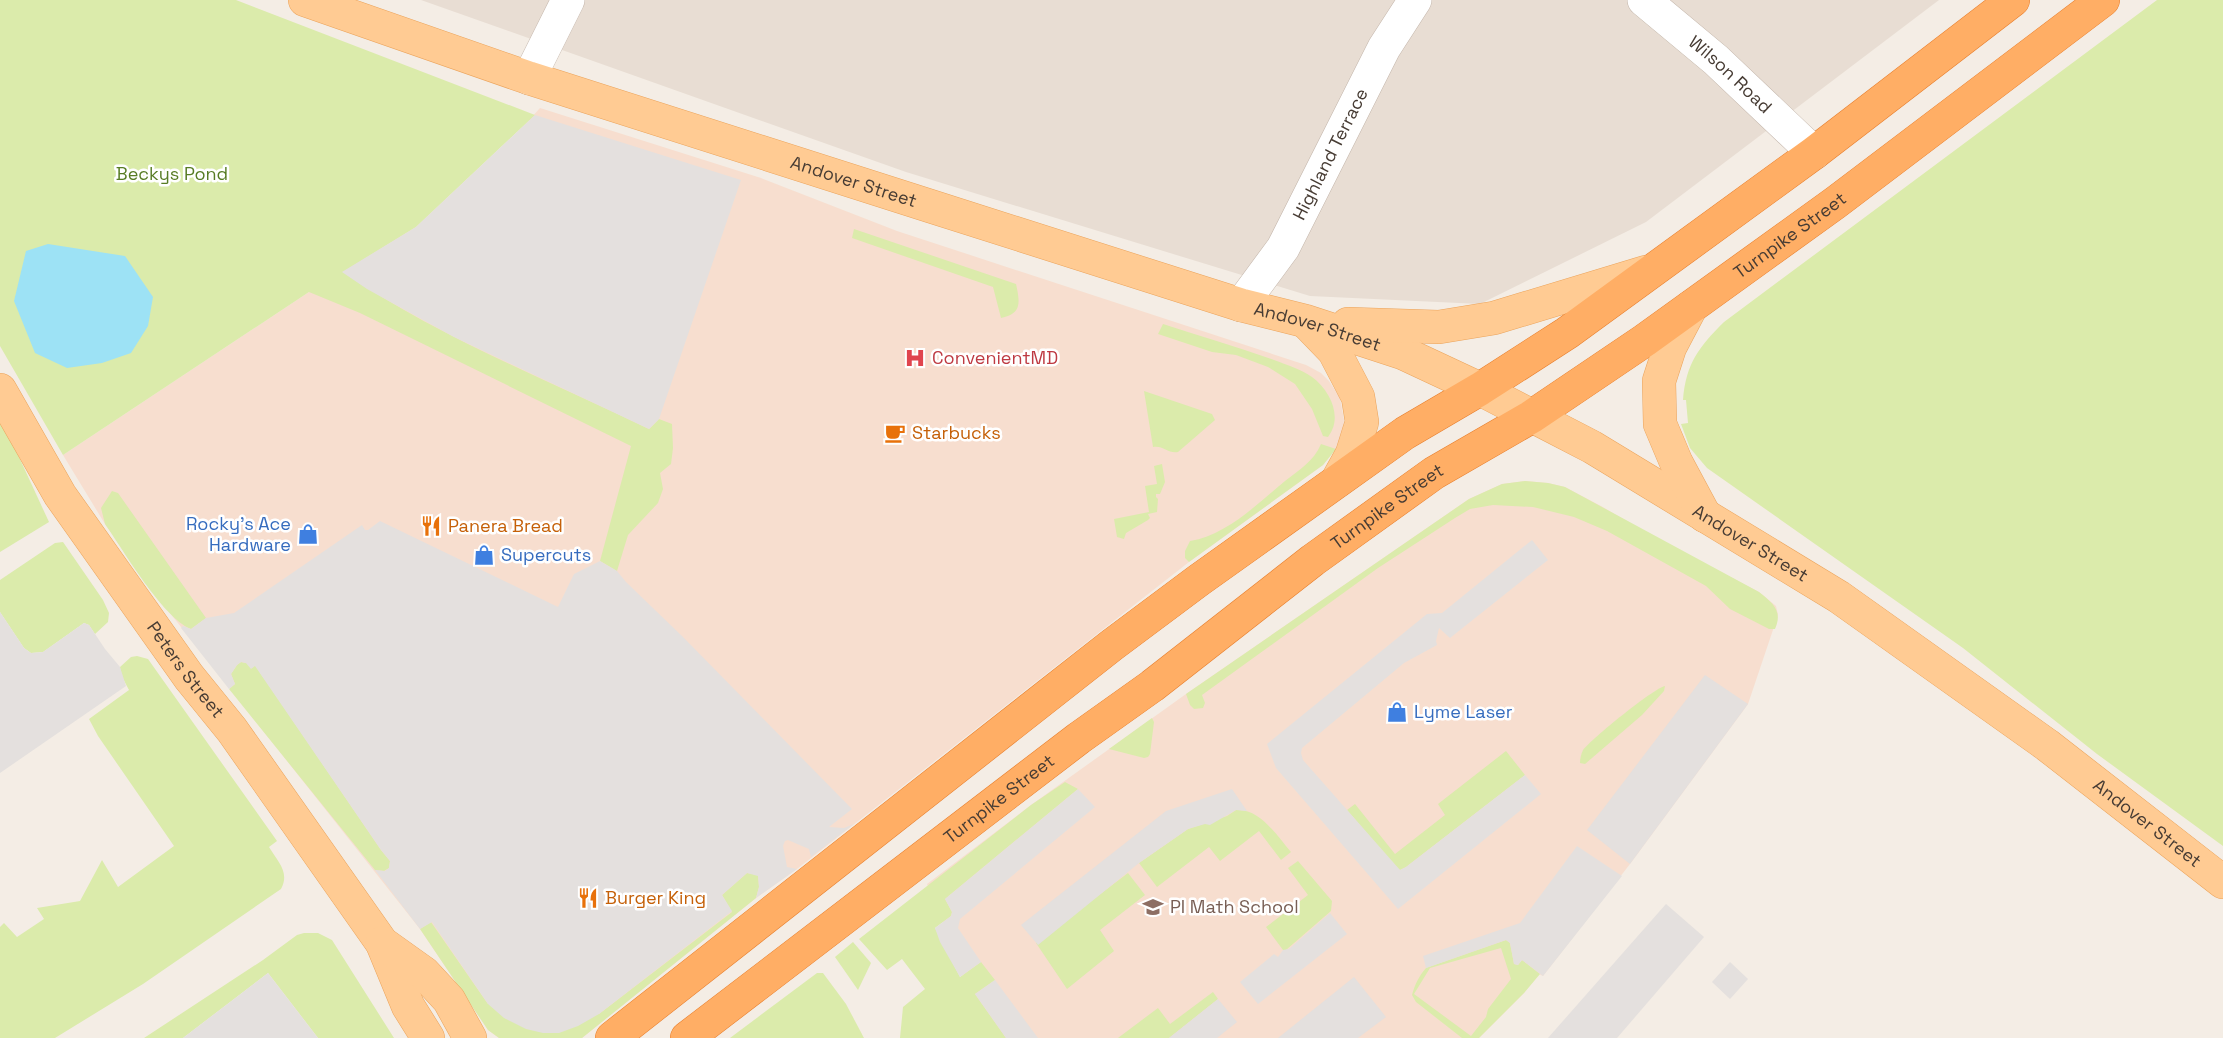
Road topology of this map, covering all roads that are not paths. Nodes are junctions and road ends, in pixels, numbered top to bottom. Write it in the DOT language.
graph roads {
  1 [pos="306,0"];
  2 [pos="568,0"];
  3 [pos="1415,0"];
  4 [pos="1644,0"];
  5 [pos="2013,0"];
  6 [pos="2103,0"];
  7 [pos="529,78"];
  8 [pos="1814,153"];
  9 [pos="1653,269"];
  10 [pos="1241,305"];
  11 [pos="1691,307"];
  12 [pos="1305,321"];
  13 [pos="1480,389"];
  14 [pos="0,390"];
  15 [pos="1531,417"];
  16 [pos="1336,481"];
  17 [pos="1705,516"];
  18 [pos="2220,880"];
  19 [pos="382,943"];
  20 [pos="428,1038"];
  21 [pos="470,1038"];
  22 [pos="612,1038"];
  23 [pos="687,1038"];
  1 -- 7 [label="main road, Andover Street"];
  2 -- 7 [label="street"];
  3 -- 10 [label="street, Highland Terrace"];
  4 -- 8 [label="street, Wilson Road"];
  5 -- 8 [label="highway"];
  6 -- 11 [label="highway, Turnpike Street"];
  7 -- 10 [label="main road, Andover Street"];
  8 -- 9 [label="highway"];
  9 -- 12 [label="main road"];
  9 -- 13 [label="highway"];
  10 -- 12 [label="main road, Andover Street"];
  11 -- 15 [label="highway, Turnpike Street"];
  11 -- 17 [label="main road"];
  12 -- 13 [label="main road, Andover Street"];
  12 -- 16 [label="main road"];
  13 -- 15 [label="main road, Andover Street"];
  13 -- 16 [label="highway"];
  14 -- 19 [label="main road, Peters Street"];
  15 -- 17 [label="main road, Andover Street"];
  15 -- 23 [label="highway, Turnpike Street"];
  16 -- 22 [label="highway"];
  17 -- 18 [label="main road, Andover Street"];
  19 -- 20 [label="main road, Peters Street"];
  19 -- 21 [label="main road, Peters Street"];
}
